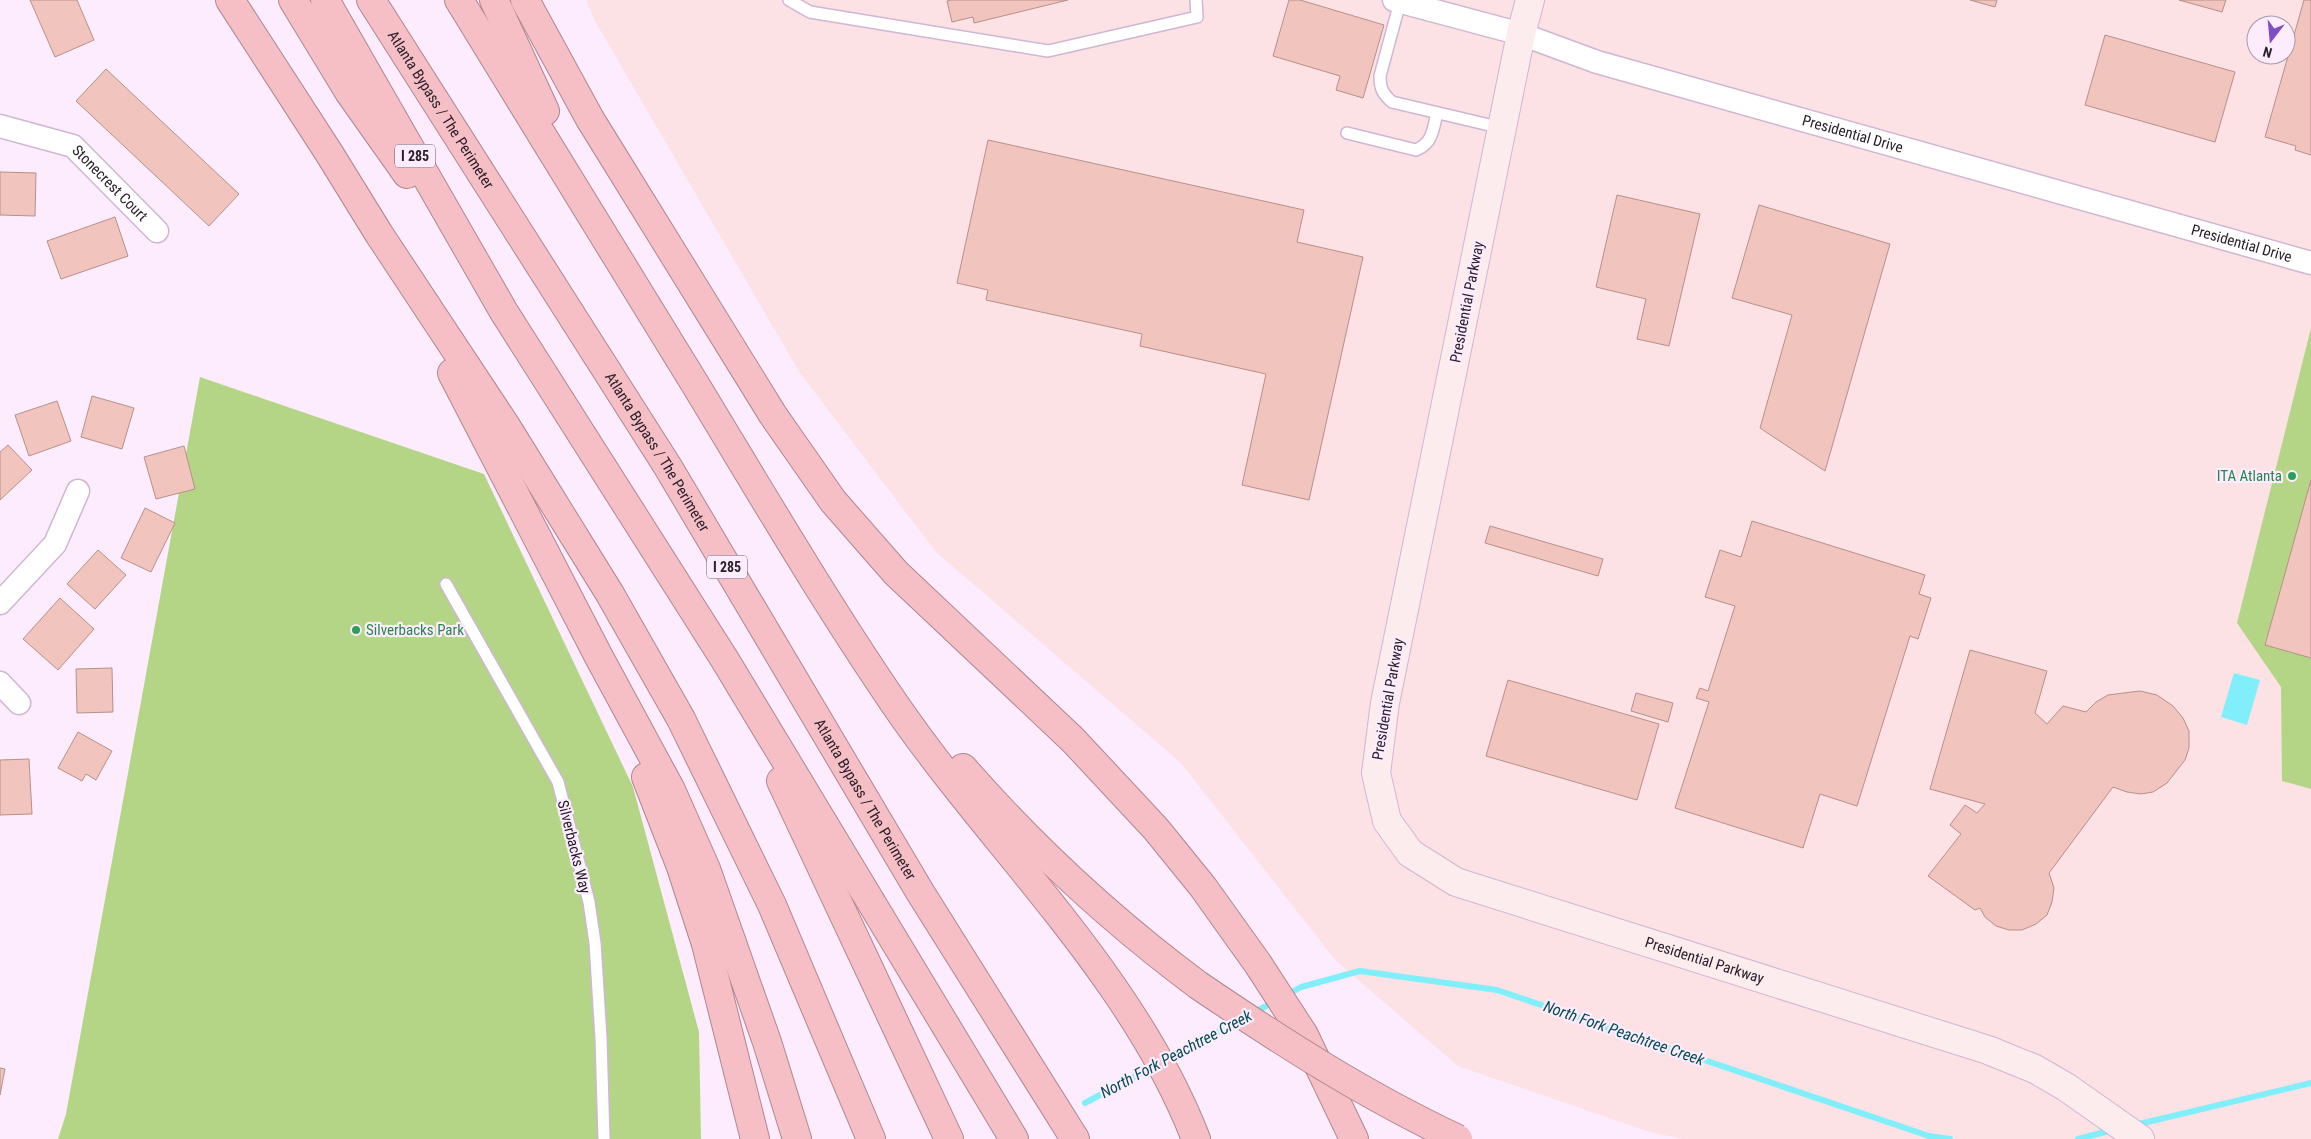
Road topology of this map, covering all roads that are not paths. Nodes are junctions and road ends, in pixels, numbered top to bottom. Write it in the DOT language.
graph roads {
  1 [pos="230,0"];
  2 [pos="293,0"];
  3 [pos="325,0"];
  4 [pos="371,0"];
  5 [pos="459,0"];
  6 [pos="494,0"];
  7 [pos="525,0"];
  8 [pos="790,0"];
  9 [pos="1196,0"];
  10 [pos="1530,0"];
  11 [pos="1397,1"];
  12 [pos="1521,34"];
  13 [pos="1437,113"];
  14 [pos="0,126"];
  15 [pos="1502,128"];
  16 [pos="1347,133"];
  17 [pos="591,212"];
  18 [pos="157,231"];
  19 [pos="379,234"];
  20 [pos="2311,263"];
  21 [pos="504,312"];
  22 [pos="78,491"];
  23 [pos="446,584"];
  24 [pos="0,603"];
  25 [pos="839,621"];
  26 [pos="599,657"];
  27 [pos="725,660"];
  28 [pos="0,683"];
  29 [pos="19,703"];
  30 [pos="1196,1137"];
  31 [pos="604,1139"];
  32 [pos="755,1139"];
  33 [pos="797,1139"];
  34 [pos="871,1139"];
  35 [pos="949,1139"];
  36 [pos="1014,1139"];
  37 [pos="1075,1139"];
  38 [pos="1354,1139"];
  39 [pos="1458,1139"];
  40 [pos="2140,1139"];
  1 -- 19 [label="highway"];
  2 -- 21 [label="highway"];
  3 -- 21 [label="highway, I 285"];
  4 -- 37 [label="highway, Atlanta Bypass / The Perimeter / I 285"];
  5 -- 17 [label="highway"];
  6 -- 17 [label="highway"];
  7 -- 38 [label="highway"];
  8 -- 9 [label="lane"];
  10 -- 12 [label="street, Presidential Parkway"];
  11 -- 12 [label="street, Presidential Drive"];
  11 -- 13 [label="lane"];
  12 -- 15 [label="street, Presidential Parkway"];
  12 -- 20 [label="street, Presidential Drive"];
  13 -- 15 [label="lane"];
  13 -- 16 [label="lane"];
  14 -- 18 [label="street, Stonecrest Court"];
  15 -- 40 [label="street, Presidential Parkway"];
  17 -- 25 [label="highway"];
  19 -- 26 [label="highway"];
  19 -- 34 [label="highway"];
  21 -- 27 [label="highway, I 285"];
  22 -- 24 [label="street"];
  23 -- 31 [label="lane, Silverbacks Way"];
  25 -- 30 [label="highway"];
  25 -- 39 [label="highway, bridge"];
  26 -- 32 [label="highway"];
  26 -- 33 [label="highway"];
  27 -- 35 [label="highway"];
  27 -- 36 [label="highway, I 285"];
  28 -- 29 [label="street"];
}
